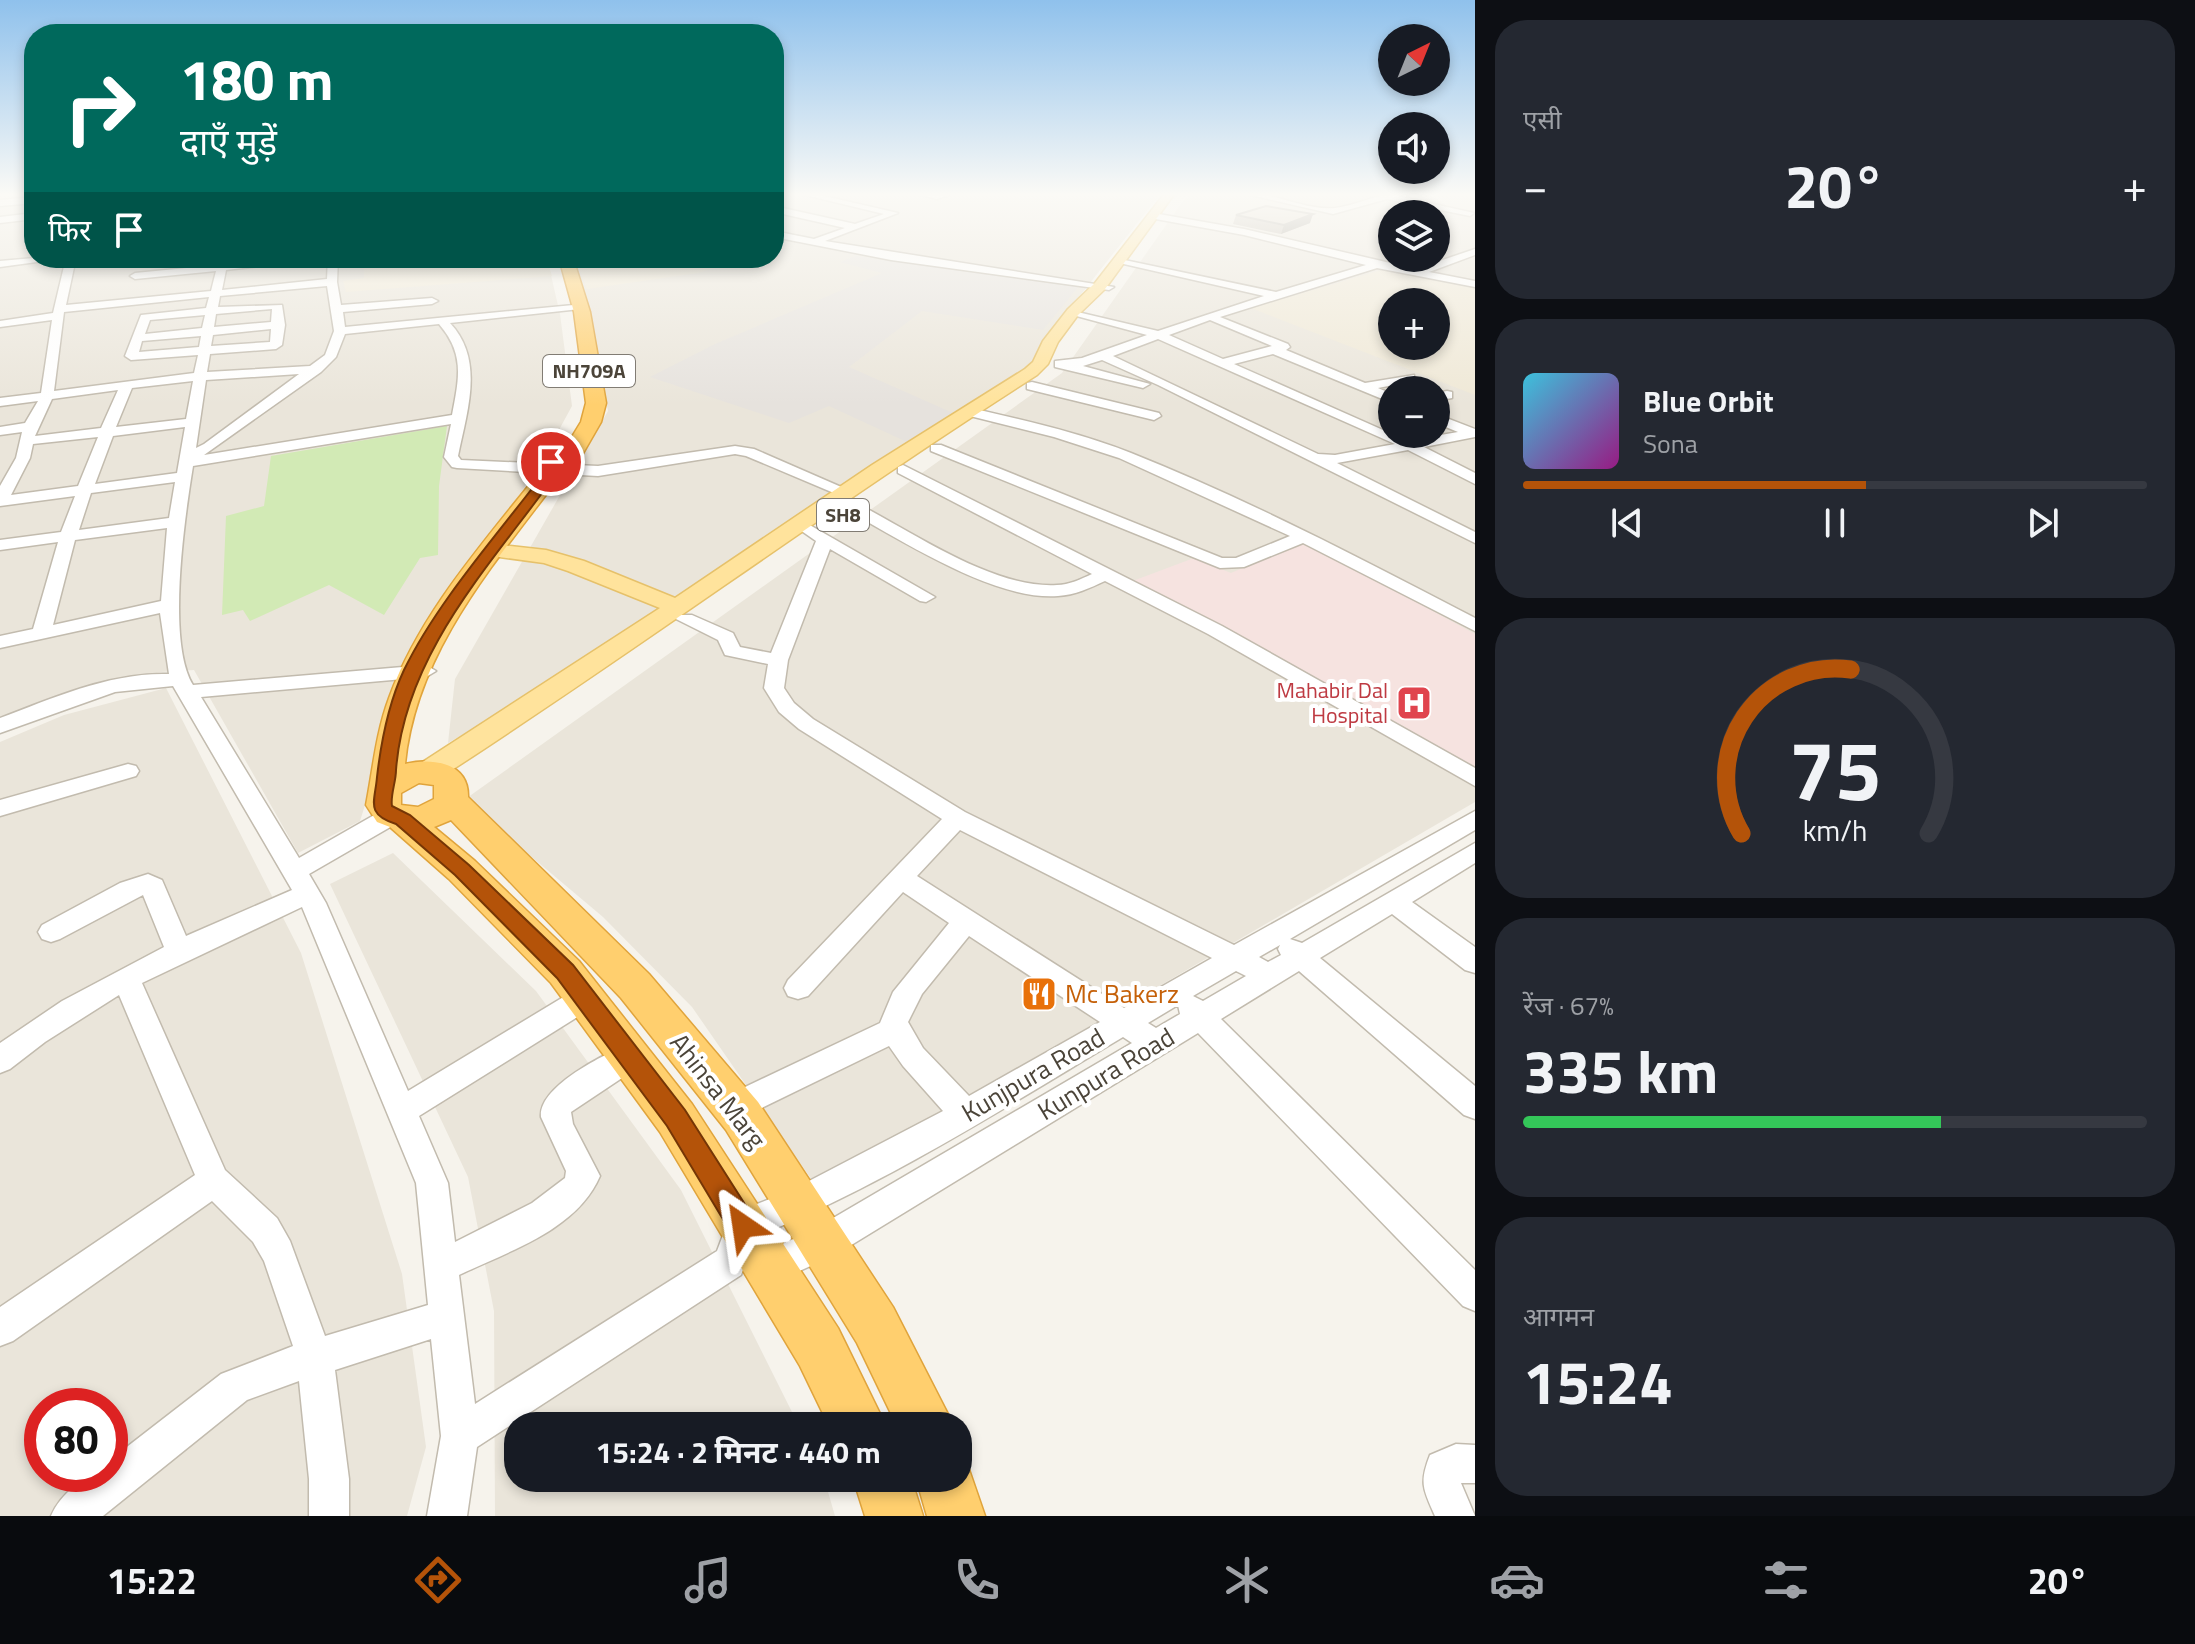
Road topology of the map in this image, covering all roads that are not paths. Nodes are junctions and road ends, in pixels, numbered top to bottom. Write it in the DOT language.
graph roads {
  1 [pos="964,264"];
  2 [pos="1120,264"];
  3 [pos="1139,264"];
  4 [pos="1372,264"];
  5 [pos="1377,265"];
  6 [pos="68,268"];
  7 [pos="169,268"];
  8 [pos="222,268"];
  9 [pos="333,268"];
  10 [pos="561,268"];
  11 [pos="568,268"];
  12 [pos="1418,272"];
  13 [pos="1069,281"];
  14 [pos="332,282"];
  15 [pos="1475,284"];
  16 [pos="1101,288"];
  17 [pos="217,293"];
  18 [pos="1275,296"];
  19 [pos="129,300"];
  20 [pos="432,301"];
  21 [pos="30,307"];
  22 [pos="575,307"];
  23 [pos="57,308"];
  24 [pos="339,309"];
  25 [pos="211,312"];
  26 [pos="1081,314"];
  27 [pos="1209,316"];
  28 [pos="32,320"];
  29 [pos="441,320"];
  30 [pos="0,324"];
  31 [pos="279,325"];
  32 [pos="340,331"];
  33 [pos="208,332"];
  34 [pos="1156,334"];
  35 [pos="137,338"];
  36 [pos="1277,351"];
  37 [pos="204,353"];
  38 [pos="1101,355"];
  39 [pos="1222,363"];
  40 [pos="1062,364"];
  41 [pos="317,369"];
  42 [pos="201,376"];
  43 [pos="127,384"];
  44 [pos="1378,384"];
  45 [pos="1032,386"];
  46 [pos="1169,387"];
  47 [pos="1364,387"];
  48 [pos="1378,393"];
  49 [pos="47,396"];
  50 [pos="1003,396"];
  51 [pos="0,402"];
  52 [pos="975,413"];
  53 [pos="1207,415"];
  54 [pos="1154,416"];
  55 [pos="459,418"];
  56 [pos="195,422"];
  57 [pos="1450,424"];
  58 [pos="0,431"];
  59 [pos="1378,431"];
  60 [pos="107,432"];
  61 [pos="1474,433"];
  62 [pos="28,434"];
  63 [pos="942,438"];
  64 [pos="1450,438"];
  65 [pos="1394,448"];
  66 [pos="1416,448"];
  67 [pos="23,458"];
  68 [pos="1313,458"];
  69 [pos="0,461"];
  70 [pos="187,465"];
  71 [pos="553,470"];
  72 [pos="903,470"];
  73 [pos="1475,479"];
  74 [pos="87,489"];
  75 [pos="0,501"];
  76 [pos="850,501"];
  77 [pos="176,522"];
  78 [pos="814,533"];
  79 [pos="71,535"];
  80 [pos="1305,536"];
  81 [pos="1475,538"];
  82 [pos="0,545"];
  83 [pos="487,559"];
  84 [pos="1105,574"];
  85 [pos="926,597"];
  86 [pos="170,605"];
  87 [pos="682,614"];
  88 [pos="1475,625"];
  89 [pos="42,633"];
  90 [pos="0,642"];
  91 [pos="778,660"];
  92 [pos="419,671"];
  93 [pos="185,686"];
  94 [pos="0,726"];
  95 [pos="128,771"];
  96 [pos="1475,778"];
  97 [pos="416,793"];
  98 [pos="0,808"];
  99 [pos="957,818"];
  100 [pos="1475,819"];
  101 [pos="1475,852"];
  102 [pos="902,879"];
  103 [pos="301,882"];
  104 [pos="1394,902"];
  105 [pos="966,921"];
  106 [pos="51,932"];
  107 [pos="1275,935"];
  108 [pos="179,951"];
  109 [pos="1237,957"];
  110 [pos="1302,958"];
  111 [pos="1475,962"];
  112 [pos="1271,976"];
  113 [pos="126,979"];
  114 [pos="798,988"];
  115 [pos="1175,993"];
  116 [pos="585,998"];
  117 [pos="1201,1017"];
  118 [pos="1123,1023"];
  119 [pos="896,1029"];
  120 [pos="1157,1044"];
  121 [pos="630,1057"];
  122 [pos="0,1060"];
  123 [pos="1475,1105"];
  124 [pos="735,1107"];
  125 [pos="401,1111"];
  126 [pos="966,1114"];
  127 [pos="214,1181"];
  128 [pos="798,1204"];
  129 [pos="823,1243"];
  130 [pos="747,1253"];
  131 [pos="442,1266"];
  132 [pos="1475,1294"];
  133 [pos="448,1316"];
  134 [pos="0,1328"];
  135 [pos="315,1358"];
  136 [pos="851,1412"];
  137 [pos="919,1412"];
  138 [pos="460,1436"];
  139 [pos="1475,1464"];
  140 [pos="886,1492"];
  141 [pos="949,1492"];
  142 [pos="71,1516"];
  143 [pos="329,1516"];
  144 [pos="447,1516"];
  145 [pos="894,1516"];
  146 [pos="956,1516"];
  147 [pos="1455,1516"];
  1 -- 13 [label="street"];
  2 -- 16 [label="main road, SH8"];
  3 -- 18 [label="street"];
  4 -- 5 [label="street"];
  5 -- 18 [label="street"];
  6 -- 23 [label="street"];
  7 -- 19 [label="street"];
  8 -- 17 [label="street"];
  9 -- 14 [label="street"];
  10 -- 22 [label="highway, NH709A"];
  11 -- 22 [label="highway, NH709A"];
  12 -- 15 [label="street"];
  13 -- 16 [label="main road"];
  14 -- 17 [label="street"];
  14 -- 24 [label="street"];
  16 -- 26 [label="main road, SH8"];
  17 -- 19 [label="street"];
  17 -- 25 [label="street"];
  18 -- 27 [label="street"];
  19 -- 23 [label="street"];
  20 -- 24 [label="street"];
  21 -- 28 [label="street"];
  22 -- 29 [label="street"];
  22 -- 71 [label="highway, NH709A"];
  23 -- 28 [label="street"];
  23 -- 49 [label="street"];
  24 -- 32 [label="street"];
  25 -- 31 [label="street"];
  25 -- 33 [label="street"];
  25 -- 35 [label="street"];
  26 -- 34 [label="street"];
  26 -- 40 [label="main road, SH8"];
  26 -- 50 [label="main road, SH8"];
  27 -- 34 [label="street"];
  27 -- 36 [label="street"];
  28 -- 30 [label="street"];
  29 -- 32 [label="street"];
  29 -- 55 [label="street"];
  31 -- 33 [label="street"];
  31 -- 37 [label="street"];
  32 -- 41 [label="street"];
  33 -- 35 [label="street"];
  33 -- 37 [label="street"];
  34 -- 38 [label="street"];
  34 -- 39 [label="street"];
  35 -- 37 [label="street"];
  36 -- 39 [label="street"];
  36 -- 47 [label="street"];
  37 -- 42 [label="street"];
  38 -- 40 [label="street"];
  38 -- 46 [label="street"];
  39 -- 59 [label="street"];
  40 -- 45 [label="main road, SH8"];
  40 -- 46 [label="street"];
  41 -- 42 [label="street"];
  41 -- 70 [label="street"];
  42 -- 43 [label="street"];
  42 -- 56 [label="street"];
  43 -- 49 [label="street"];
  43 -- 60 [label="street"];
  44 -- 47 [label="street"];
  45 -- 50 [label="main road, SH8"];
  45 -- 54 [label="street"];
  46 -- 53 [label="street"];
  46 -- 68 [label="street"];
  47 -- 48 [label="street"];
  49 -- 51 [label="street"];
  49 -- 62 [label="street"];
  50 -- 52 [label="main road, SH8"];
  52 -- 63 [label="main road, SH8"];
  52 -- 80 [label="street"];
  55 -- 70 [label="street"];
  55 -- 71 [label="street"];
  56 -- 60 [label="street"];
  56 -- 70 [label="street"];
  57 -- 61 [label="street"];
  58 -- 62 [label="street"];
  60 -- 62 [label="street"];
  60 -- 74 [label="street"];
  61 -- 64 [label="street"];
  62 -- 67 [label="street"];
  63 -- 72 [label="main road, SH8"];
  63 -- 76 [label="main road, SH8"];
  63 -- 80 [label="street"];
  65 -- 68 [label="street"];
  66 -- 73 [label="street"];
  67 -- 69 [label="street"];
  67 -- 75 [label="street"];
  68 -- 81 [label="street"];
  70 -- 74 [label="street"];
  70 -- 77 [label="street"];
  71 -- 76 [label="street"];
  71 -- 83 [label="highway, NH709A"];
  72 -- 76 [label="main road, SH8"];
  72 -- 84 [label="street"];
  74 -- 75 [label="street"];
  74 -- 79 [label="street"];
  76 -- 78 [label="main road, SH8"];
  76 -- 84 [label="street"];
  77 -- 79 [label="street"];
  77 -- 86 [label="street"];
  78 -- 85 [label="street"];
  78 -- 87 [label="main road, SH8"];
  78 -- 91 [label="street"];
  79 -- 82 [label="street"];
  79 -- 89 [label="street"];
  80 -- 88 [label="street"];
  83 -- 87 [label="main road"];
  83 -- 92 [label="highway, NH709A"];
  84 -- 96 [label="street"];
  86 -- 89 [label="street"];
  86 -- 93 [label="street"];
  87 -- 91 [label="street"];
  87 -- 97 [label="main road, SH8"];
  89 -- 90 [label="street"];
  91 -- 99 [label="street"];
  92 -- 93 [label="street"];
  92 -- 97 [label="highway, NH709A"];
  93 -- 94 [label="street"];
  93 -- 103 [label="street"];
  95 -- 98 [label="street"];
  97 -- 103 [label="street"];
  97 -- 116 [label="highway"];
  97 -- 124 [label="highway, Ahinsa Marg"];
  99 -- 102 [label="street"];
  99 -- 109 [label="street"];
  100 -- 107 [label="street, Kunjpura Road"];
  101 -- 104 [label="street, Kunpura Road"];
  102 -- 105 [label="street"];
  102 -- 114 [label="street"];
  103 -- 108 [label="street"];
  103 -- 125 [label="street"];
  104 -- 110 [label="street, Kunpura Road"];
  104 -- 111 [label="street"];
  105 -- 118 [label="street"];
  105 -- 119 [label="street"];
  106 -- 108 [label="street"];
  107 -- 109 [label="street, Kunjpura Road"];
  107 -- 110 [label="street"];
  108 -- 113 [label="street"];
  109 -- 112 [label="street"];
  109 -- 115 [label="street, Kunjpura Road"];
  110 -- 112 [label="street, Kunpura Road"];
  110 -- 123 [label="street"];
  112 -- 117 [label="street, Kunpura Road"];
  113 -- 122 [label="street"];
  113 -- 127 [label="street"];
  115 -- 117 [label="street"];
  115 -- 118 [label="street, Kunjpura Road"];
  116 -- 121 [label="highway"];
  116 -- 125 [label="street"];
  117 -- 120 [label="street, Kunpura Road"];
  117 -- 132 [label="street"];
  118 -- 120 [label="street"];
  118 -- 126 [label="street, Kunjpura Road"];
  119 -- 124 [label="street"];
  119 -- 126 [label="street"];
  120 -- 129 [label="street, Kunpura Road"];
  121 -- 130 [label="highway"];
  121 -- 131 [label="street"];
  124 -- 128 [label="highway, Ahinsa Marg"];
  125 -- 131 [label="street"];
  126 -- 128 [label="street, Kunjpura Road"];
  127 -- 134 [label="street"];
  127 -- 135 [label="street"];
  128 -- 129 [label="highway, Ahinsa Marg"];
  128 -- 130 [label="street, Kunjpura Road"];
  129 -- 130 [label="street, Kunpura Road"];
  129 -- 137 [label="highway, Ahinsa Marg"];
  130 -- 136 [label="highway"];
  130 -- 138 [label="street"];
  131 -- 133 [label="street"];
  133 -- 135 [label="street"];
  133 -- 138 [label="street"];
  135 -- 142 [label="street"];
  135 -- 143 [label="street"];
  138 -- 144 [label="street"];
  139 -- 147 [label="street"];
  140 -- 145 [label="highway"];
  141 -- 146 [label="highway"];
}
